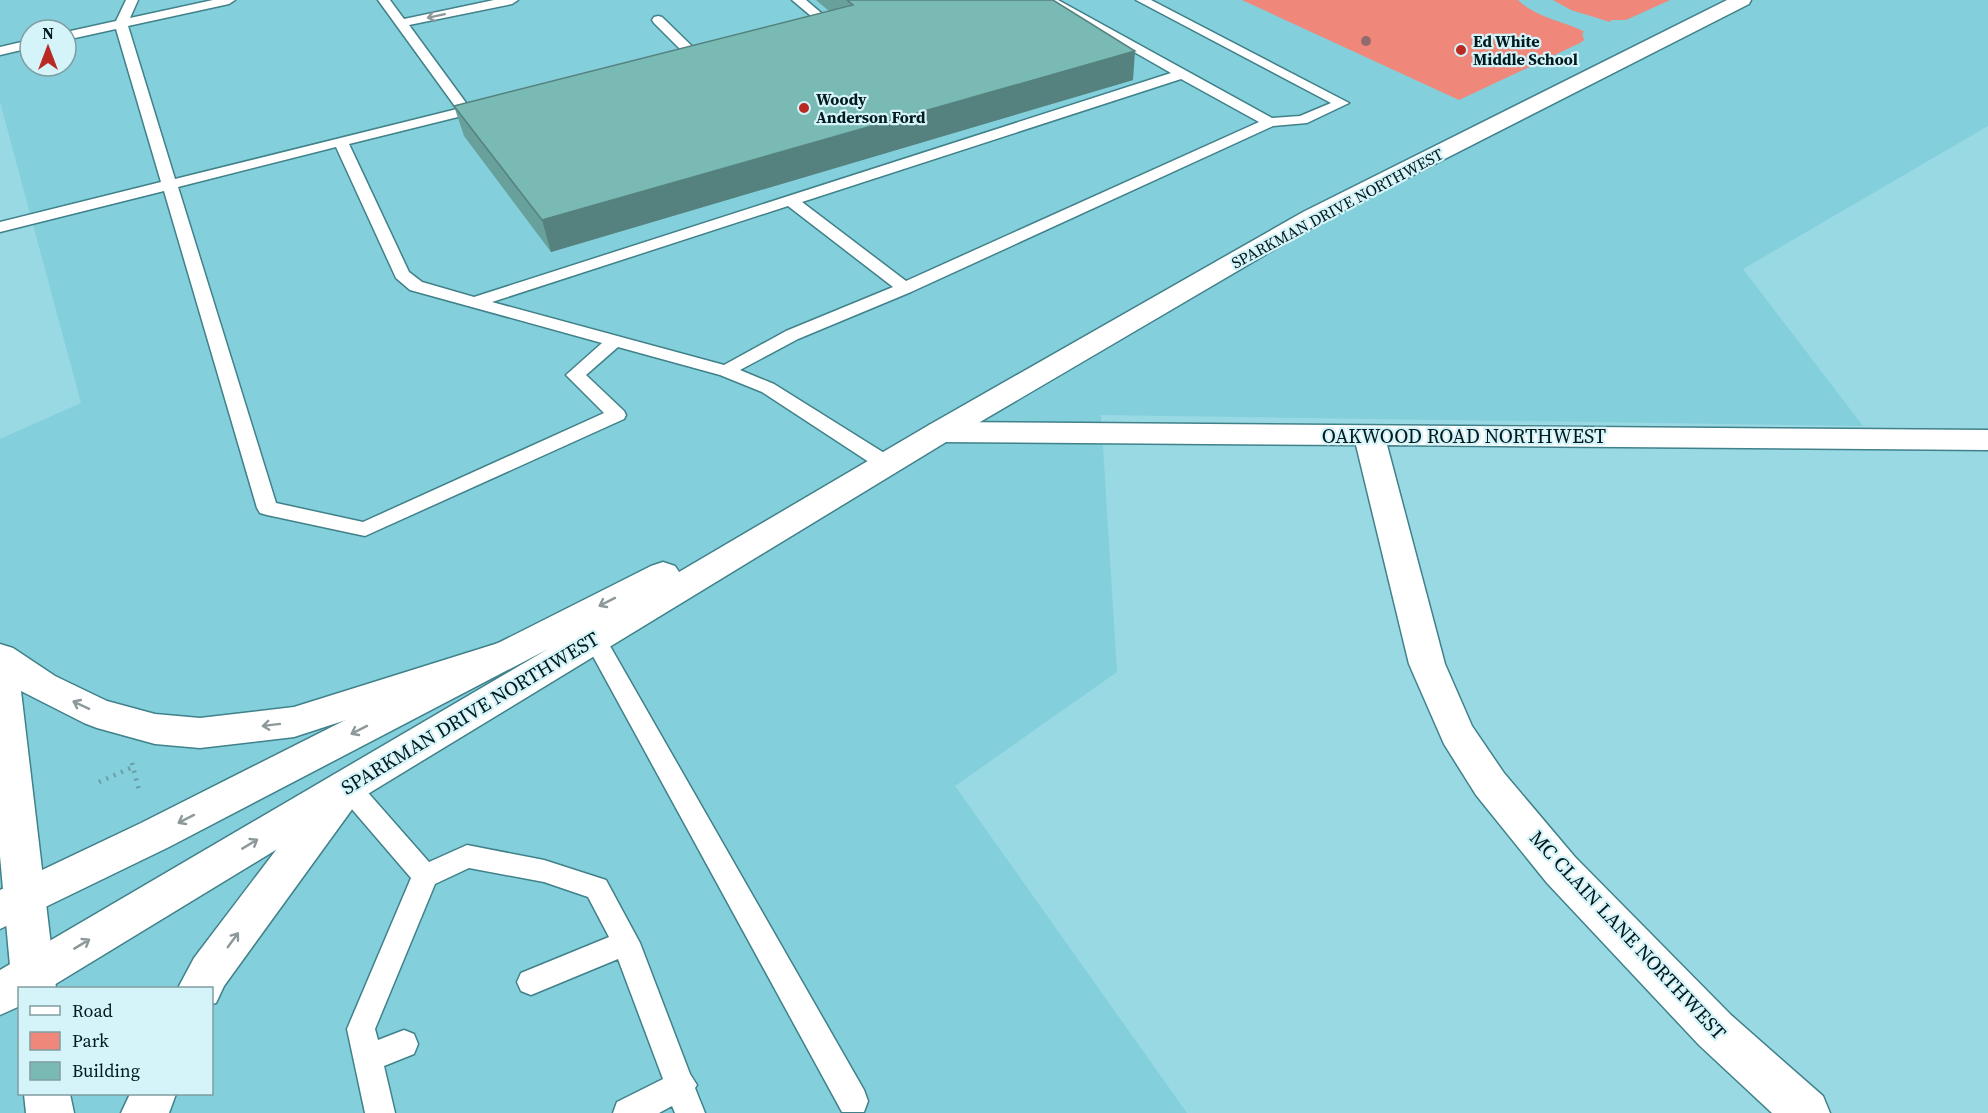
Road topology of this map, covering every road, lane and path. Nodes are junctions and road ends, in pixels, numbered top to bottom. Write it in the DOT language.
graph roads {
  1 [pos="132,0"];
  2 [pos="229,0"];
  3 [pos="384,0"];
  4 [pos="512,0"];
  5 [pos="798,0"];
  6 [pos="1049,0"];
  7 [pos="1142,0"];
  8 [pos="1742,0"];
  9 [pos="658,20"];
  10 [pos="401,23"];
  11 [pos="121,24"];
  12 [pos="805,28"];
  13 [pos="78,33"];
  14 [pos="18,47"];
  15 [pos="0,51"];
  16 [pos="718,51"];
  17 [pos="1182,74"];
  18 [pos="1270,122"];
  19 [pos="340,142"];
  20 [pos="171,185"];
  21 [pos="791,201"];
  22 [pos="0,227"];
  23 [pos="904,288"];
  24 [pos="475,302"];
  25 [pos="615,341"];
  26 [pos="726,371"];
  27 [pos="940,432"];
  28 [pos="1369,435"];
  29 [pos="1988,440"];
  30 [pos="882,461"];
  31 [pos="594,638"];
  32 [pos="508,653"];
  33 [pos="0,659"];
  34 [pos="130,753"];
  35 [pos="133,767"];
  36 [pos="99,782"];
  37 [pos="347,786"];
  38 [pos="139,790"];
  39 [pos="425,876"];
  40 [pos="12,904"];
  41 [pos="626,944"];
  42 [pos="531,982"];
  43 [pos="22,986"];
  44 [pos="201,987"];
  45 [pos="404,1044"];
  46 [pos="367,1059"];
  47 [pos="682,1085"];
  48 [pos="47,1095"];
  49 [pos="153,1095"];
  50 [pos="853,1101"];
  51 [pos="50,1113"];
  52 [pos="145,1113"];
  53 [pos="380,1113"];
  54 [pos="628,1113"];
  55 [pos="690,1113"];
  56 [pos="1806,1113"];
  1 -- 11 [label="lane"];
  2 -- 11 [label="lane"];
  3 -- 10 [label="lane"];
  4 -- 10 [label="lane, one-way"];
  5 -- 12 [label="lane"];
  6 -- 17 [label="lane"];
  7 -- 18 [label="lane"];
  8 -- 27 [label="main road, SPARKMAN DRIVE NORTHWEST"];
  9 -- 16 [label="lane"];
  10 -- 19 [label="lane"];
  11 -- 13 [label="lane"];
  11 -- 20 [label="lane"];
  14 -- 15 [label="lane"];
  17 -- 18 [label="lane"];
  17 -- 21 [label="lane"];
  18 -- 23 [label="lane"];
  19 -- 20 [label="lane"];
  19 -- 24 [label="lane"];
  20 -- 22 [label="lane"];
  20 -- 25 [label="lane"];
  21 -- 23 [label="lane"];
  21 -- 24 [label="lane"];
  23 -- 26 [label="lane"];
  24 -- 25 [label="lane"];
  25 -- 26 [label="lane"];
  26 -- 30 [label="lane"];
  27 -- 28 [label="main road, OAKWOOD ROAD NORTHWEST"];
  27 -- 30 [label="main road, SPARKMAN DRIVE NORTHWEST"];
  27 -- 31 [label="main road, SPARKMAN DRIVE NORTHWEST"];
  28 -- 29 [label="main road, OAKWOOD ROAD NORTHWEST"];
  28 -- 56 [label="main road, MC CLAIN LANE NORTHWEST"];
  30 -- 32 [label="main road, SPARKMAN DRIVE NORTHWEST, one-way"];
  31 -- 37 [label="main road, SPARKMAN DRIVE NORTHWEST"];
  31 -- 50 [label="lane"];
  32 -- 33 [label="main road, one-way"];
  32 -- 40 [label="main road, SPARKMAN DRIVE NORTHWEST, one-way"];
  33 -- 40 [label="main road"];
  34 -- 35 [label="path"];
  35 -- 36 [label="path"];
  35 -- 38 [label="path"];
  37 -- 39 [label="lane"];
  43 -- 37 [label="main road, SPARKMAN DRIVE NORTHWEST, one-way"];
  44 -- 37 [label="main road, one-way"];
  39 -- 41 [label="lane"];
  39 -- 46 [label="lane"];
  40 -- 43 [label="main road"];
  41 -- 42 [label="lane"];
  41 -- 47 [label="lane"];
  45 -- 46 [label="lane"];
  46 -- 53 [label="lane"];
  47 -- 54 [label="lane"];
  47 -- 55 [label="lane"];
  48 -- 51 [label="main road"];
  49 -- 52 [label="main road"];
}
